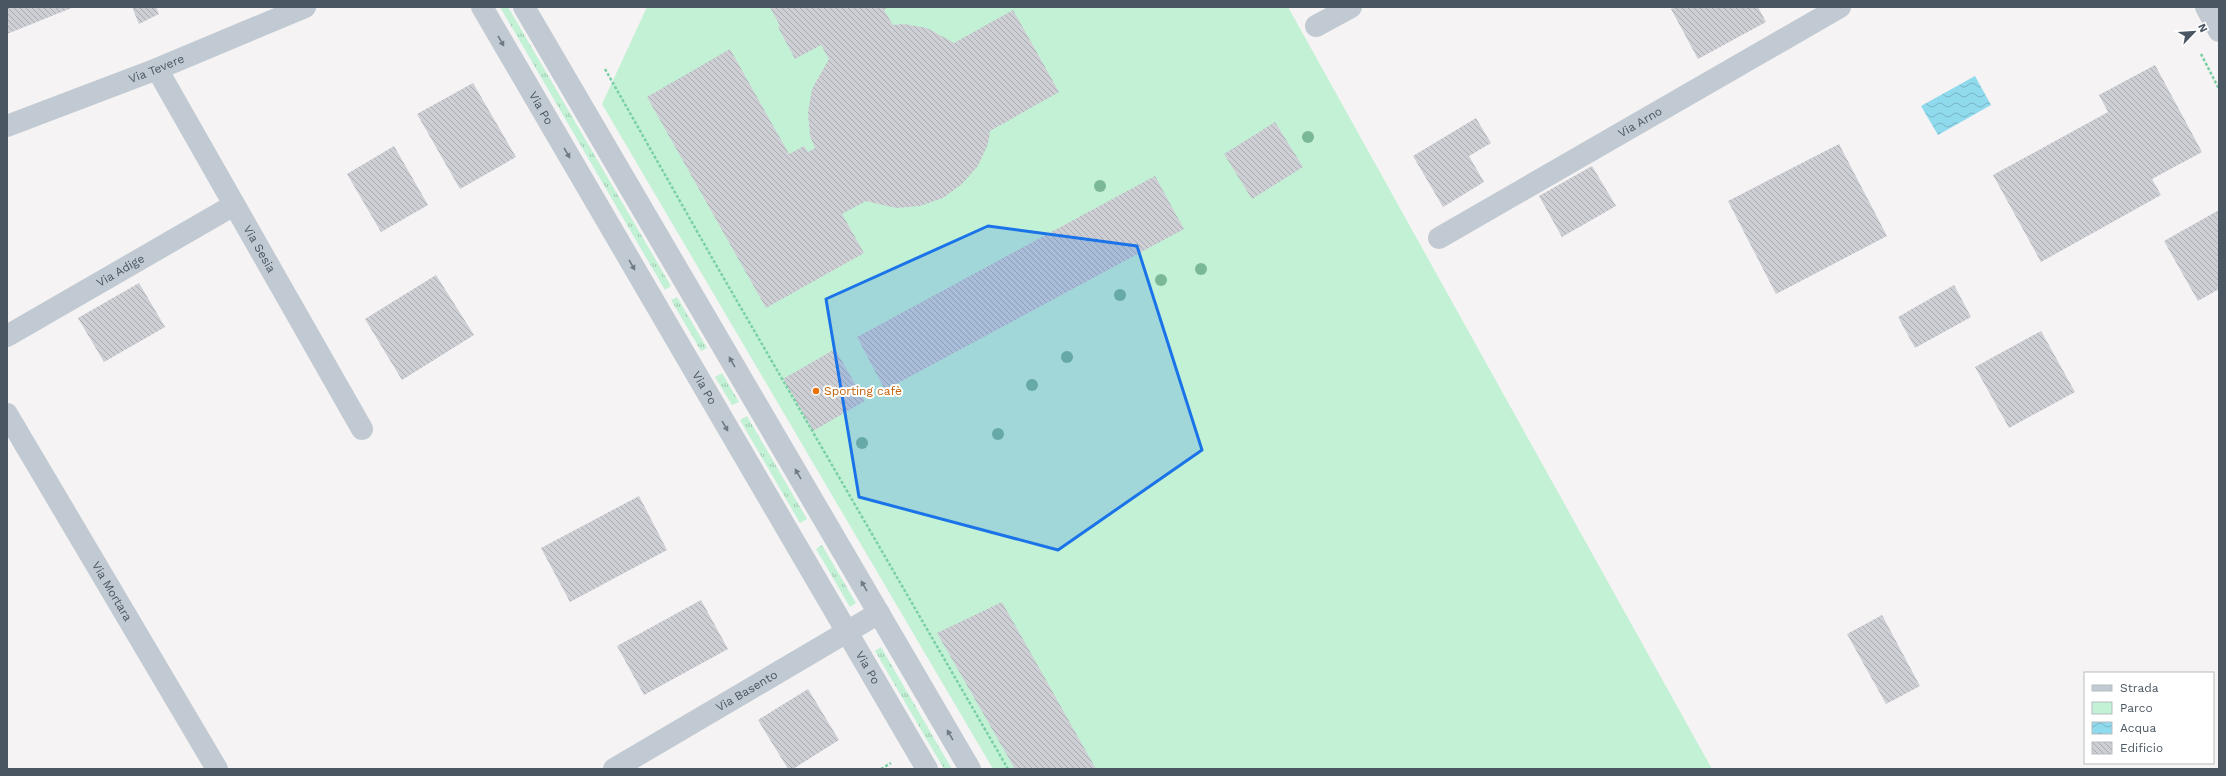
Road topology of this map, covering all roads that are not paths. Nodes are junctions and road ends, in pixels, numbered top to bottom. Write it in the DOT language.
graph roads {
  1 [pos="305,7"];
  2 [pos="482,7"];
  3 [pos="524,7"];
  4 [pos="1351,7"];
  5 [pos="1840,7"];
  6 [pos="2206,7"];
  7 [pos="1316,26"];
  8 [pos="2219,31"];
  9 [pos="157,68"];
  10 [pos="7,126"];
  11 [pos="234,205"];
  12 [pos="1440,238"];
  13 [pos="7,336"];
  14 [pos="7,414"];
  15 [pos="362,429"];
  16 [pos="879,613"];
  17 [pos="846,632"];
  18 [pos="216,769"];
  19 [pos="614,769"];
  20 [pos="927,769"];
  21 [pos="970,769"];
  1 -- 9 [label="street, Via Tevere"];
  2 -- 17 [label="street, Via Po, one-way"];
  16 -- 3 [label="street, one-way"];
  4 -- 7 [label="street"];
  5 -- 12 [label="street, Via Arno"];
  6 -- 8 [label="street"];
  9 -- 10 [label="street, Via Tevere"];
  9 -- 11 [label="street, Via Sesia"];
  11 -- 13 [label="street, Via Adige"];
  11 -- 15 [label="street, Via Sesia"];
  14 -- 18 [label="street, Via Mortara"];
  16 -- 17 [label="street, Via Basento"];
  21 -- 16 [label="street, one-way"];
  17 -- 19 [label="street, Via Basento"];
  17 -- 20 [label="street, Via Po"];
}
